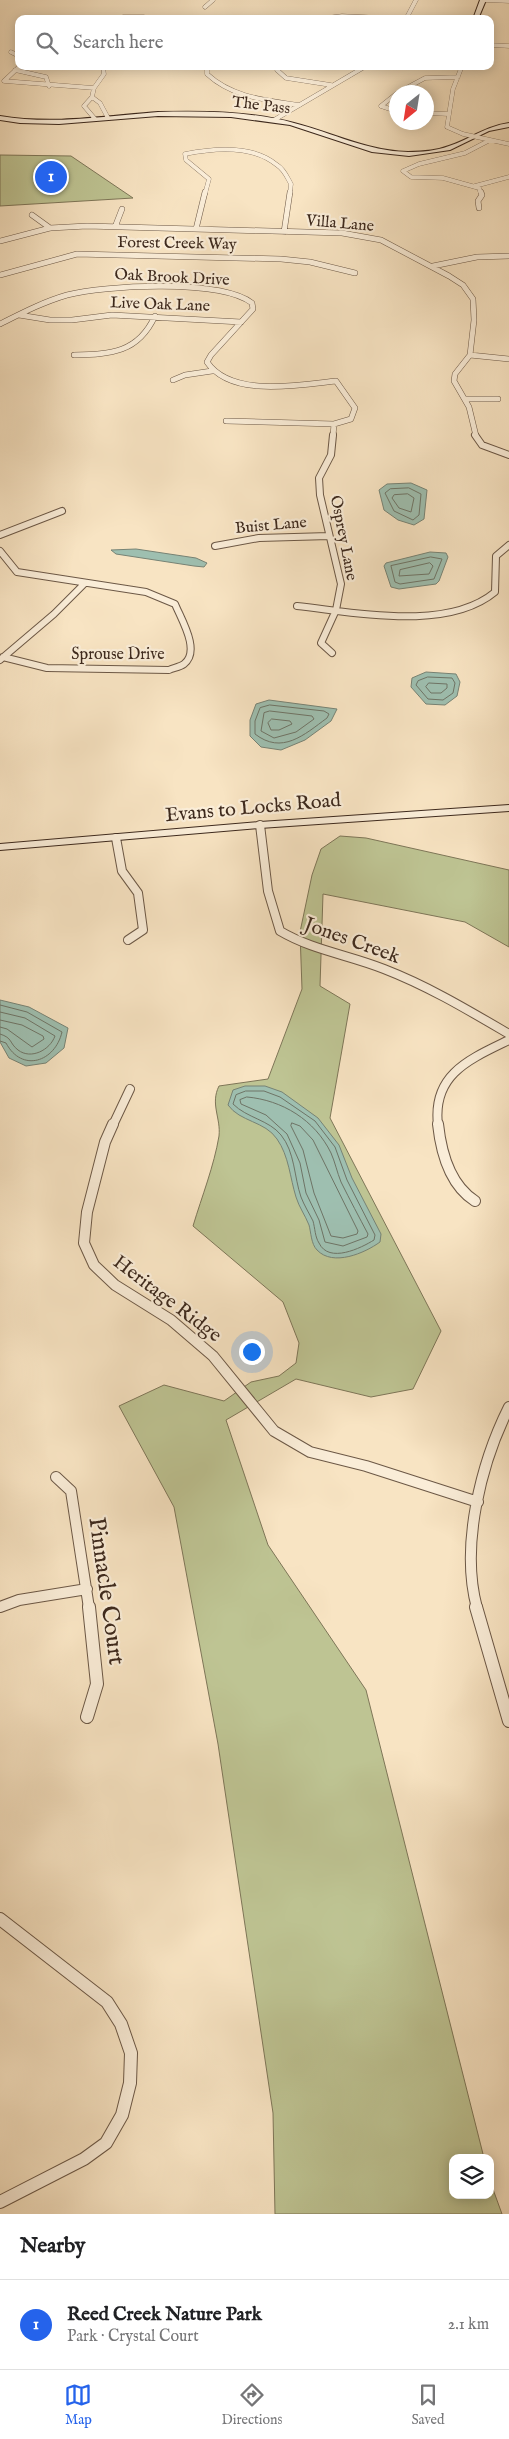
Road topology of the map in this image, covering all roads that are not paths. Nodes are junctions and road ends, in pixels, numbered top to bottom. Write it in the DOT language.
graph roads {
  1 [pos="213,0"];
  2 [pos="416,0"];
  3 [pos="483,0"];
  4 [pos="509,1"];
  5 [pos="205,7"];
  6 [pos="408,15"];
  7 [pos="477,15"];
  8 [pos="494,45"];
  9 [pos="509,46"];
  10 [pos="11,52"];
  11 [pos="15,54"];
  12 [pos="15,70"];
  13 [pos="104,70"];
  14 [pos="207,70"];
  15 [pos="277,70"];
  16 [pos="359,70"];
  17 [pos="461,70"];
  18 [pos="458,77"];
  19 [pos="331,85"];
  20 [pos="412,85"];
  21 [pos="49,86"];
  22 [pos="94,88"];
  23 [pos="92,98"];
  24 [pos="389,100"];
  25 [pos="300,105"];
  26 [pos="389,109"];
  27 [pos="434,113"];
  28 [pos="448,114"];
  29 [pos="0,118"];
  30 [pos="108,118"];
  31 [pos="96,119"];
  32 [pos="274,120"];
  33 [pos="509,125"];
  34 [pos="472,136"];
  35 [pos="490,140"];
  36 [pos="509,144"];
  37 [pos="509,177"];
  38 [pos="475,186"];
  39 [pos="479,208"];
  40 [pos="122,209"];
  41 [pos="32,215"];
  42 [pos="115,227"];
  43 [pos="50,228"];
  44 [pos="196,229"];
  45 [pos="284,232"];
  46 [pos="0,241"];
  47 [pos="509,256"];
  48 [pos="433,266"];
  49 [pos="355,273"];
  50 [pos="0,275"];
  51 [pos="19,315"];
  52 [pos="155,316"];
  53 [pos="241,322"];
  54 [pos="0,324"];
  55 [pos="74,355"];
  56 [pos="470,355"];
  57 [pos="509,359"];
  58 [pos="212,371"];
  59 [pos="173,380"];
  60 [pos="465,399"];
  61 [pos="498,399"];
  62 [pos="226,421"];
  63 [pos="334,424"];
  64 [pos="509,455"];
  65 [pos="62,511"];
  66 [pos="0,535"];
  67 [pos="329,536"];
  68 [pos="509,545"];
  69 [pos="214,546"];
  70 [pos="0,551"];
  71 [pos="85,583"];
  72 [pos="297,606"];
  73 [pos="336,610"];
  74 [pos="332,653"];
  75 [pos="2,659"];
  76 [pos="509,808"];
  77 [pos="260,825"];
  78 [pos="116,838"];
  79 [pos="0,847"];
  80 [pos="128,940"];
  81 [pos="509,1034"];
  82 [pos="509,1040"];
  83 [pos="130,1089"];
  84 [pos="475,1201"];
  85 [pos="509,1407"];
  86 [pos="56,1477"];
  87 [pos="478,1502"];
  88 [pos="87,1589"];
  89 [pos="0,1607"];
  90 [pos="87,1717"];
  91 [pos="509,1721"];
  92 [pos="0,1919"];
  93 [pos="0,2202"];
  1 -- 5 [label="street"];
  2 -- 6 [label="street"];
  3 -- 4 [label="street"];
  3 -- 7 [label="street"];
  8 -- 9 [label="street"];
  10 -- 11 [label="street"];
  12 -- 21 [label="street"];
  12 -- 21 [label="street"];
  13 -- 22 [label="street"];
  14 -- 25 [label="street"];
  15 -- 19 [label="street"];
  16 -- 19 [label="street"];
  17 -- 18 [label="street"];
  18 -- 20 [label="street"];
  18 -- 28 [label="street"];
  19 -- 25 [label="street"];
  21 -- 22 [label="street"];
  22 -- 23 [label="street"];
  23 -- 30 [label="street"];
  23 -- 31 [label="street"];
  24 -- 26 [label="street"];
  25 -- 32 [label="street"];
  27 -- 28 [label="street"];
  28 -- 34 [label="street"];
  29 -- 31 [label="street, The Pass"];
  30 -- 31 [label="street, The Pass"];
  30 -- 32 [label="street, The Pass"];
  32 -- 34 [label="street, The Pass"];
  33 -- 34 [label="street, The Pass"];
  34 -- 35 [label="street"];
  35 -- 36 [label="street"];
  35 -- 38 [label="street"];
  37 -- 38 [label="street"];
  38 -- 39 [label="street"];
  40 -- 42 [label="street"];
  41 -- 43 [label="street"];
  42 -- 43 [label="street, Villa Lane"];
  42 -- 44 [label="street, Villa Lane"];
  43 -- 46 [label="street, Villa Lane"];
  44 -- 45 [label="street, Villa Lane"];
  44 -- 45 [label="street"];
  45 -- 48 [label="street, Villa Lane"];
  47 -- 48 [label="street"];
  48 -- 56 [label="street, Villa Lane"];
  49 -- 50 [label="street, Forest Creek Way"];
  51 -- 52 [label="street, Live Oak Lane"];
  51 -- 53 [label="street, Oak Brook Drive"];
  51 -- 54 [label="street, Oak Brook Drive"];
  52 -- 53 [label="street, Live Oak Lane"];
  52 -- 55 [label="street"];
  53 -- 58 [label="street, Oak Brook Drive"];
  56 -- 57 [label="street"];
  56 -- 60 [label="street"];
  58 -- 59 [label="street"];
  58 -- 63 [label="street"];
  60 -- 61 [label="street"];
  60 -- 64 [label="street"];
  62 -- 63 [label="street"];
  63 -- 67 [label="street, Osprey Lane"];
  65 -- 66 [label="street"];
  67 -- 69 [label="street, Buist Lane"];
  67 -- 73 [label="street, Osprey Lane"];
  68 -- 73 [label="street"];
  70 -- 71 [label="street, Sprouse Drive"];
  71 -- 75 [label="street"];
  71 -- 75 [label="street, Sprouse Drive"];
  72 -- 73 [label="street"];
  73 -- 74 [label="street, Osprey Lane"];
  76 -- 77 [label="street, Evans to Locks Road"];
  77 -- 78 [label="street, Evans to Locks Road"];
  77 -- 81 [label="street, Jones Creek"];
  78 -- 79 [label="street, Evans to Locks Road"];
  78 -- 80 [label="street"];
  82 -- 84 [label="street"];
  83 -- 87 [label="street, Heritage Ridge"];
  85 -- 87 [label="street"];
  86 -- 88 [label="street, Pinnacle Court"];
  87 -- 91 [label="street"];
  88 -- 89 [label="street"];
  88 -- 90 [label="street, Pinnacle Court"];
  92 -- 93 [label="street"];
}
